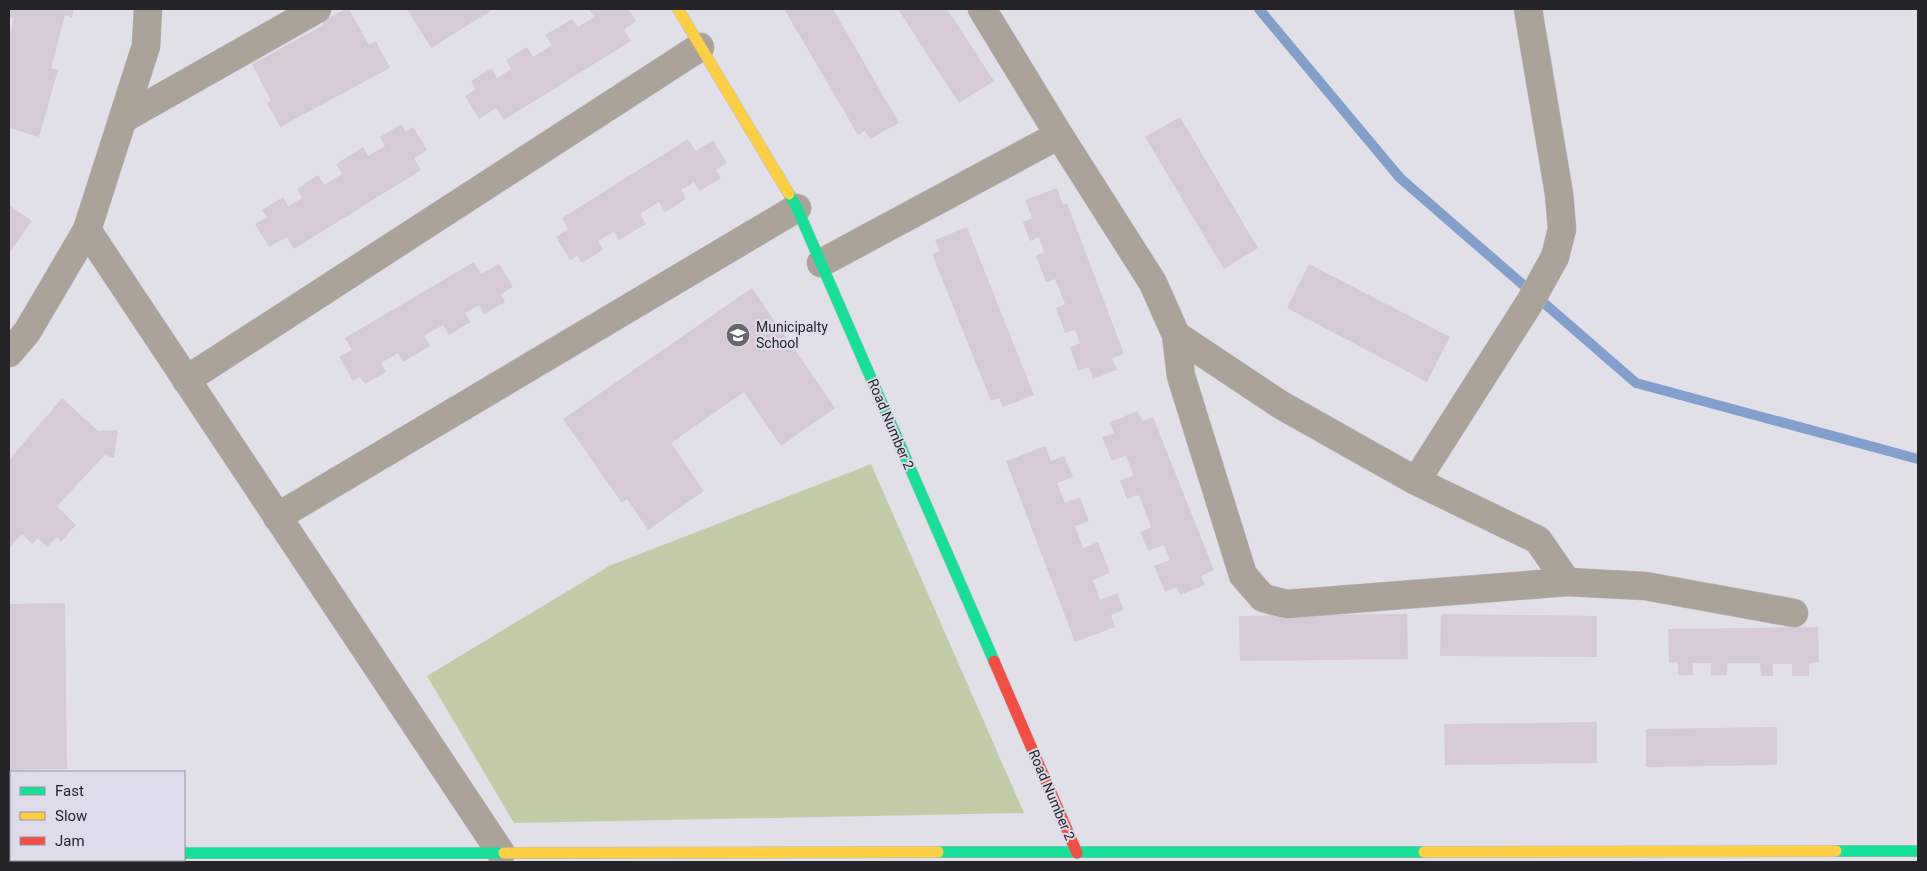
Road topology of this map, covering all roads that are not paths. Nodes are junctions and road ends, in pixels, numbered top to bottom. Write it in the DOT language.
graph roads {
  1 [pos="148,9"];
  2 [pos="317,9"];
  3 [pos="678,9"];
  4 [pos="982,9"];
  5 [pos="1528,9"];
  6 [pos="700,47"];
  7 [pos="123,119"];
  8 [pos="1059,134"];
  9 [pos="797,208"];
  10 [pos="87,230"];
  11 [pos="821,263"];
  12 [pos="1176,335"];
  13 [pos="9,353"];
  14 [pos="186,380"];
  15 [pos="1416,481"];
  16 [pos="277,517"];
  17 [pos="1566,582"];
  18 [pos="1794,613"];
  19 [pos="1918,852"];
  20 [pos="185,853"];
  21 [pos="501,853"];
  22 [pos="1077,853"];
  23 [pos="1166,858"];
  1 -- 7 [label="street"];
  2 -- 7 [label="street"];
  3 -- 6 [label="street, Road Number 2"];
  4 -- 8 [label="street"];
  5 -- 15 [label="street"];
  6 -- 9 [label="street, Road Number 2"];
  6 -- 14 [label="street"];
  7 -- 10 [label="street"];
  8 -- 11 [label="street"];
  8 -- 12 [label="street"];
  9 -- 11 [label="street, Road Number 2"];
  9 -- 16 [label="street"];
  10 -- 13 [label="street"];
  10 -- 14 [label="street"];
  11 -- 22 [label="street, Road Number 2"];
  12 -- 15 [label="street"];
  12 -- 17 [label="street"];
  14 -- 16 [label="street"];
  15 -- 17 [label="street"];
  16 -- 21 [label="street"];
  17 -- 18 [label="street"];
  19 -- 23 [label="street"];
  20 -- 21 [label="street"];
  21 -- 22 [label="street"];
  22 -- 23 [label="street"];
}
